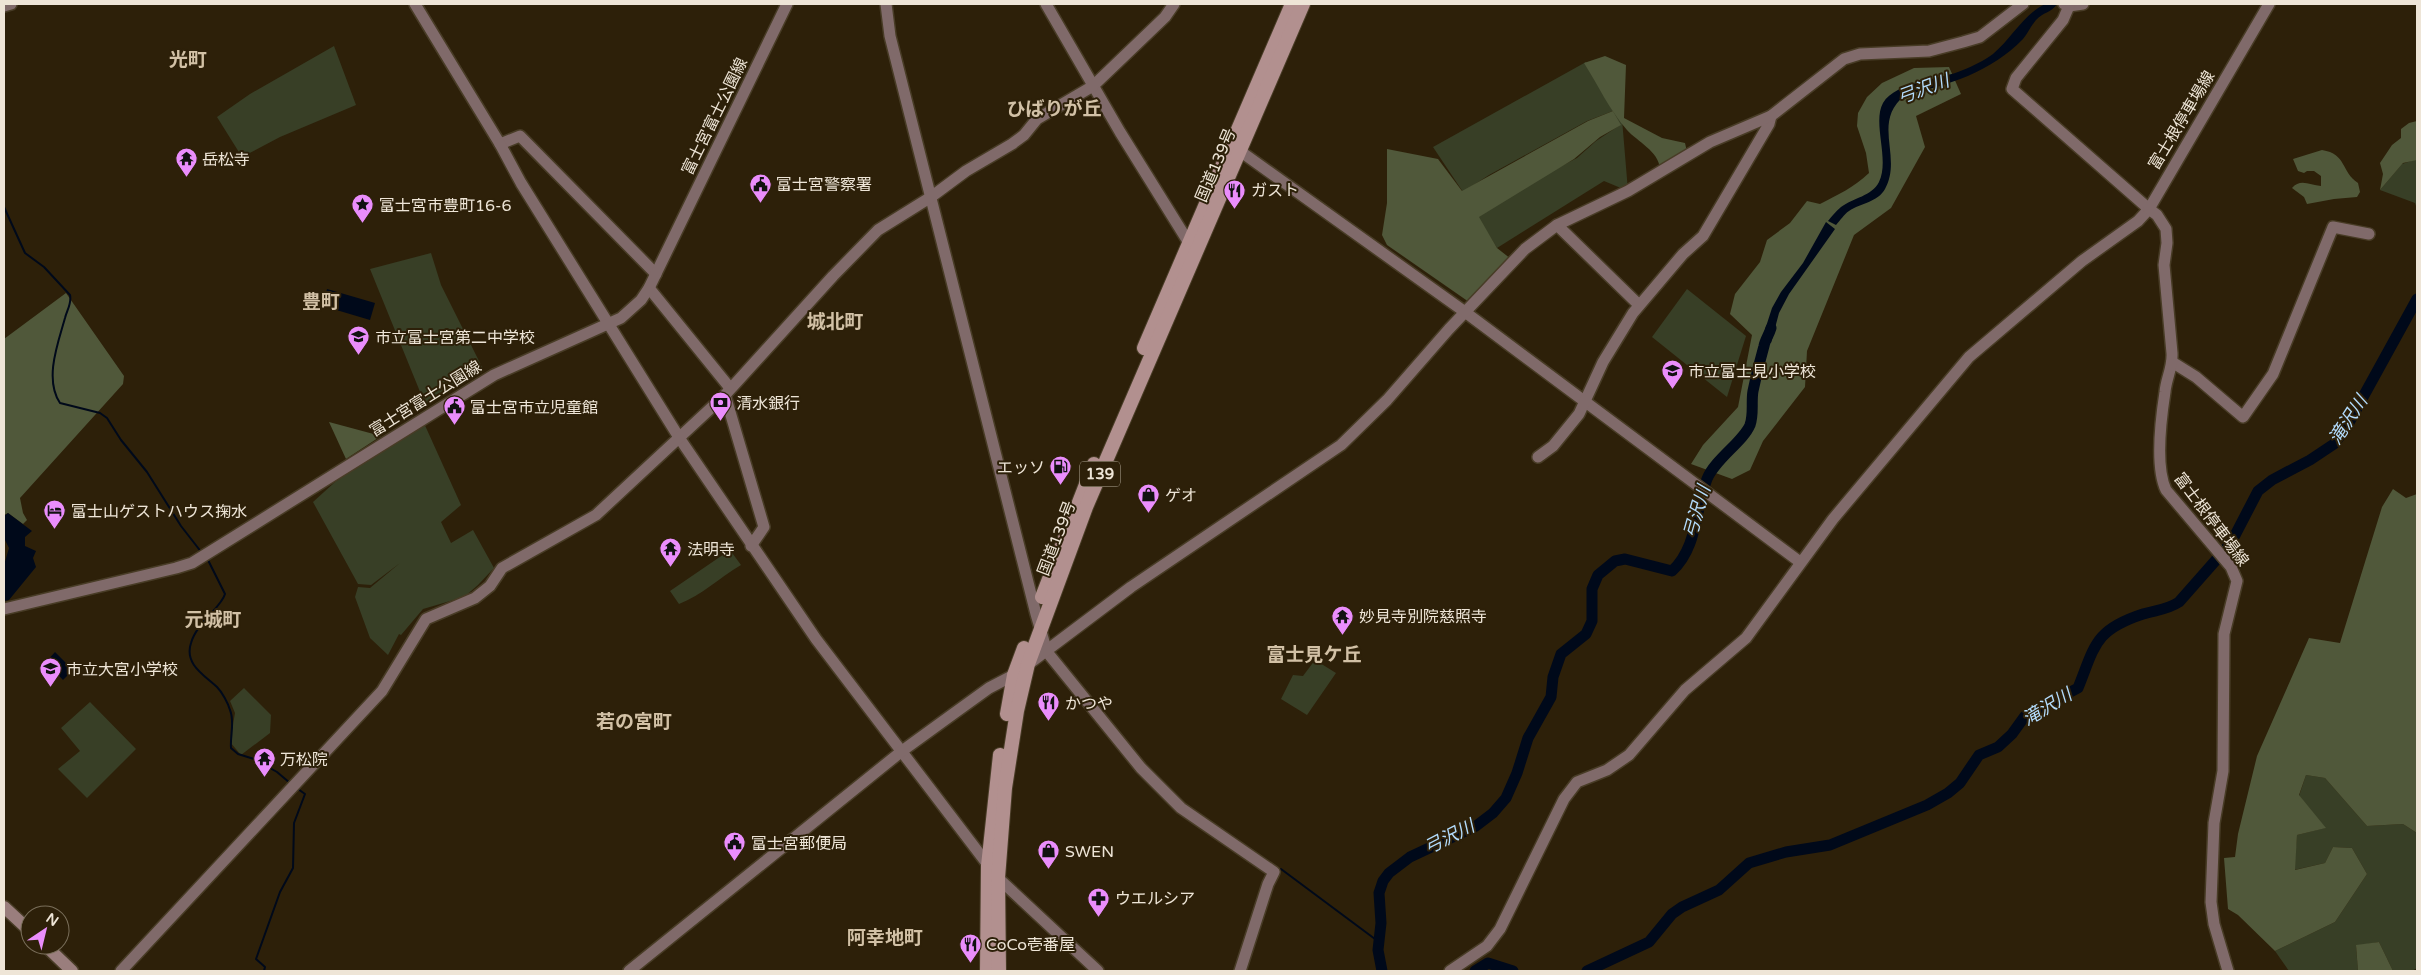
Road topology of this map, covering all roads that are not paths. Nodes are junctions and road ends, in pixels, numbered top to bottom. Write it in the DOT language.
graph roads {
  1 [pos="11,4"];
  2 [pos="415,4"];
  3 [pos="787,4"];
  4 [pos="886,4"];
  5 [pos="1046,4"];
  6 [pos="1174,4"];
  7 [pos="1292,4"];
  8 [pos="1303,4"];
  9 [pos="2023,4"];
  10 [pos="2083,4"];
  11 [pos="2269,4"];
  12 [pos="2066,5"];
  13 [pos="4,6"];
  14 [pos="1094,86"];
  15 [pos="1771,116"];
  16 [pos="500,144"];
  17 [pos="1236,147"];
  18 [pos="931,198"];
  19 [pos="2149,209"];
  20 [pos="1557,225"];
  21 [pos="2369,234"];
  22 [pos="1189,243"];
  23 [pos="656,274"];
  24 [pos="649,288"];
  25 [pos="1639,305"];
  26 [pos="1465,312"];
  27 [pos="609,325"];
  28 [pos="2172,362"];
  29 [pos="728,392"];
  30 [pos="1585,400"];
  31 [pos="680,438"];
  32 [pos="1538,457"];
  33 [pos="751,546"];
  34 [pos="1800,562"];
  35 [pos="4,609"];
  36 [pos="1036,614"];
  37 [pos="1040,628"];
  38 [pos="1047,652"];
  39 [pos="1028,664"];
  40 [pos="1014,676"];
  41 [pos="902,751"];
  42 [pos="988,866"];
  43 [pos="998,878"];
  44 [pos="4,907"];
  45 [pos="20,922"];
  46 [pos="55,955"];
  47 [pos="72,971"];
  48 [pos="121,971"];
  49 [pos="629,971"];
  50 [pos="987,971"];
  51 [pos="998,971"];
  52 [pos="1098,971"];
  53 [pos="1240,971"];
  54 [pos="1450,971"];
  55 [pos="2228,971"];
  1 -- 13 [label="street"];
  2 -- 16 [label="street"];
  3 -- 23 [label="street, 富士宮富士公園線"];
  4 -- 18 [label="street"];
  5 -- 14 [label="street"];
  6 -- 14 [label="street"];
  7 -- 17 [label="highway, 国道139号 / 139"];
  8 -- 17 [label="highway, 国道139号 / 139"];
  9 -- 15 [label="street"];
  10 -- 12 [label="street"];
  11 -- 19 [label="street, 富士根停車場線"];
  12 -- 19 [label="street"];
  14 -- 18 [label="street"];
  14 -- 22 [label="street"];
  15 -- 20 [label="street"];
  15 -- 25 [label="street"];
  16 -- 23 [label="street"];
  16 -- 27 [label="street"];
  17 -- 22 [label="highway, 国道139号 / 139"];
  17 -- 26 [label="street"];
  17 -- 37 [label="highway, 国道139号 / 139"];
  18 -- 29 [label="street"];
  18 -- 36 [label="street"];
  19 -- 28 [label="street, 富士根停車場線"];
  19 -- 34 [label="street"];
  20 -- 25 [label="street"];
  20 -- 26 [label="street"];
  21 -- 28 [label="street"];
  22 -- 36 [label="highway, 国道139号 / 139"];
  23 -- 24 [label="street, 富士宮富士公園線"];
  24 -- 27 [label="street, 富士宮富士公園線"];
  24 -- 29 [label="street"];
  25 -- 30 [label="street"];
  26 -- 30 [label="street"];
  26 -- 38 [label="street"];
  27 -- 31 [label="street"];
  27 -- 35 [label="street, 富士宮富士公園線"];
  28 -- 55 [label="street, 富士根停車場線"];
  29 -- 31 [label="street"];
  29 -- 33 [label="street"];
  30 -- 32 [label="street"];
  30 -- 34 [label="street"];
  31 -- 33 [label="street"];
  31 -- 48 [label="street"];
  33 -- 41 [label="street"];
  34 -- 54 [label="street"];
  36 -- 37 [label="street"];
  36 -- 40 [label="highway, 国道139号 / 139"];
  37 -- 38 [label="street"];
  37 -- 39 [label="highway, 国道139号 / 139"];
  38 -- 39 [label="street"];
  38 -- 53 [label="street"];
  39 -- 40 [label="street"];
  39 -- 43 [label="highway, 国道139号 / 139"];
  40 -- 41 [label="street"];
  40 -- 42 [label="highway, 国道139号 / 139"];
  41 -- 42 [label="street"];
  41 -- 49 [label="street"];
  42 -- 43 [label="street"];
  42 -- 50 [label="highway, 国道139号 / 139"];
  43 -- 51 [label="highway, 国道139号 / 139"];
  43 -- 52 [label="street"];
  44 -- 45 [label="main road"];
  46 -- 47 [label="main road"];
}
